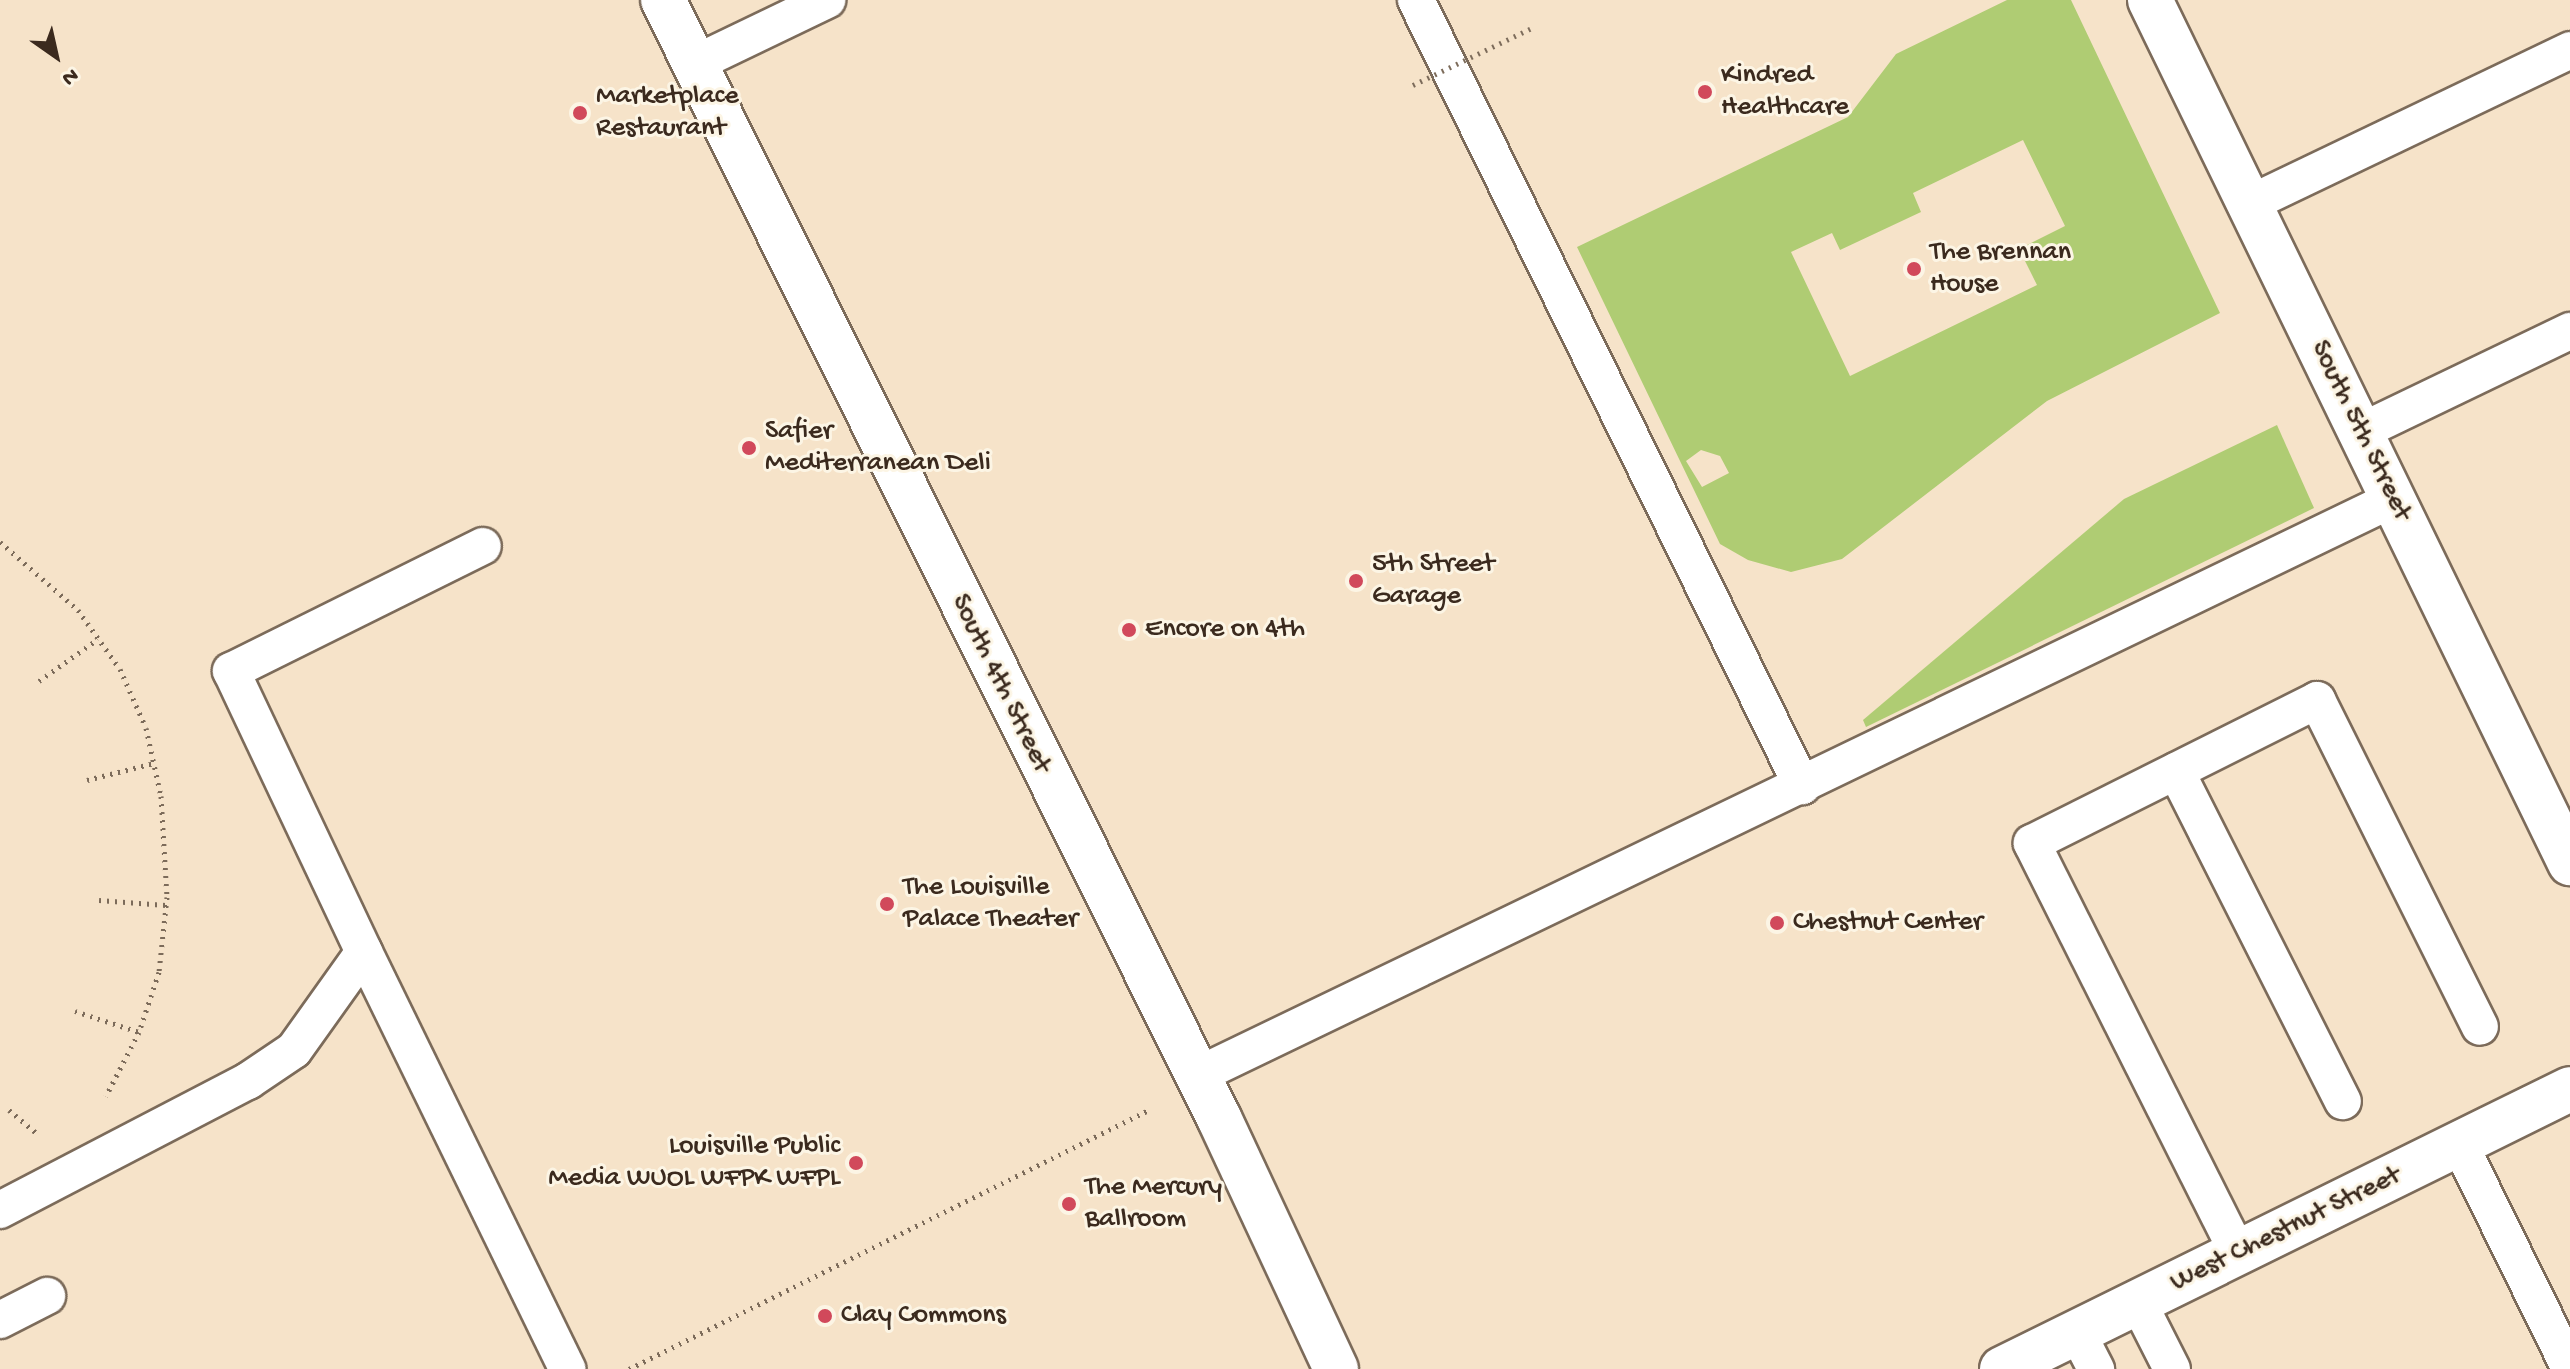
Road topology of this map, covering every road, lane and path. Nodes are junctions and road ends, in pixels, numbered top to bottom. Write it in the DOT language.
graph roads {
  1 [pos="663,0"];
  2 [pos="827,0"];
  3 [pos="1416,0"];
  4 [pos="2150,0"];
  5 [pos="1534,27"];
  6 [pos="2570,50"];
  7 [pos="694,64"];
  8 [pos="1413,85"];
  9 [pos="2249,204"];
  10 [pos="2570,331"];
  11 [pos="2360,432"];
  12 [pos="2393,499"];
  13 [pos="0,542"];
  14 [pos="483,546"];
  15 [pos="98,639"];
  16 [pos="39,681"];
  17 [pos="154,763"];
  18 [pos="2176,771"];
  19 [pos="87,780"];
  20 [pos="1802,786"];
  21 [pos="2570,863"];
  22 [pos="99,900"];
  23 [pos="166,905"];
  24 [pos="364,952"];
  25 [pos="75,1011"];
  26 [pos="2480,1027"];
  27 [pos="139,1032"];
  28 [pos="1198,1075"];
  29 [pos="2570,1089"];
  30 [pos="105,1100"];
  31 [pos="2343,1101"];
  32 [pos="9,1110"];
  33 [pos="1147,1111"];
  34 [pos="43,1140"];
  35 [pos="2460,1145"];
  36 [pos="0,1210"];
  37 [pos="2238,1253"];
  38 [pos="47,1296"];
  39 [pos="2138,1302"];
  40 [pos="0,1320"];
  41 [pos="2086,1350"];
  42 [pos="567,1369"];
  43 [pos="629,1369"];
  44 [pos="1336,1369"];
  45 [pos="2002,1369"];
  46 [pos="2172,1369"];
  47 [pos="2570,1369"];
  1 -- 7 [label="street, South 4th Street"];
  2 -- 7 [label="lane"];
  3 -- 20 [label="lane"];
  4 -- 9 [label="street, South 5th Street"];
  5 -- 8 [label="path, bridge"];
  6 -- 9 [label="lane"];
  7 -- 28 [label="street, South 4th Street"];
  9 -- 11 [label="street, South 5th Street"];
  10 -- 11 [label="lane"];
  11 -- 12 [label="street, South 5th Street"];
  12 -- 20 [label="lane"];
  12 -- 21 [label="street, South 5th Street"];
  13 -- 15 [label="path"];
  14 -- 24 [label="lane"];
  15 -- 16 [label="path"];
  15 -- 17 [label="path"];
  17 -- 19 [label="path"];
  17 -- 23 [label="path"];
  18 -- 26 [label="lane"];
  18 -- 31 [label="lane"];
  18 -- 37 [label="lane"];
  20 -- 28 [label="lane"];
  22 -- 23 [label="path"];
  23 -- 27 [label="path"];
  24 -- 36 [label="lane"];
  24 -- 42 [label="lane"];
  25 -- 27 [label="path"];
  27 -- 30 [label="path"];
  28 -- 44 [label="street, South 4th Street"];
  29 -- 35 [label="street, West Chestnut Street"];
  32 -- 34 [label="path"];
  33 -- 43 [label="path"];
  35 -- 37 [label="street, West Chestnut Street"];
  35 -- 47 [label="lane"];
  37 -- 39 [label="street, West Chestnut Street"];
  38 -- 40 [label="lane"];
  39 -- 41 [label="street, West Chestnut Street"];
  39 -- 46 [label="lane"];
  41 -- 45 [label="street, West Chestnut Street"];
}
